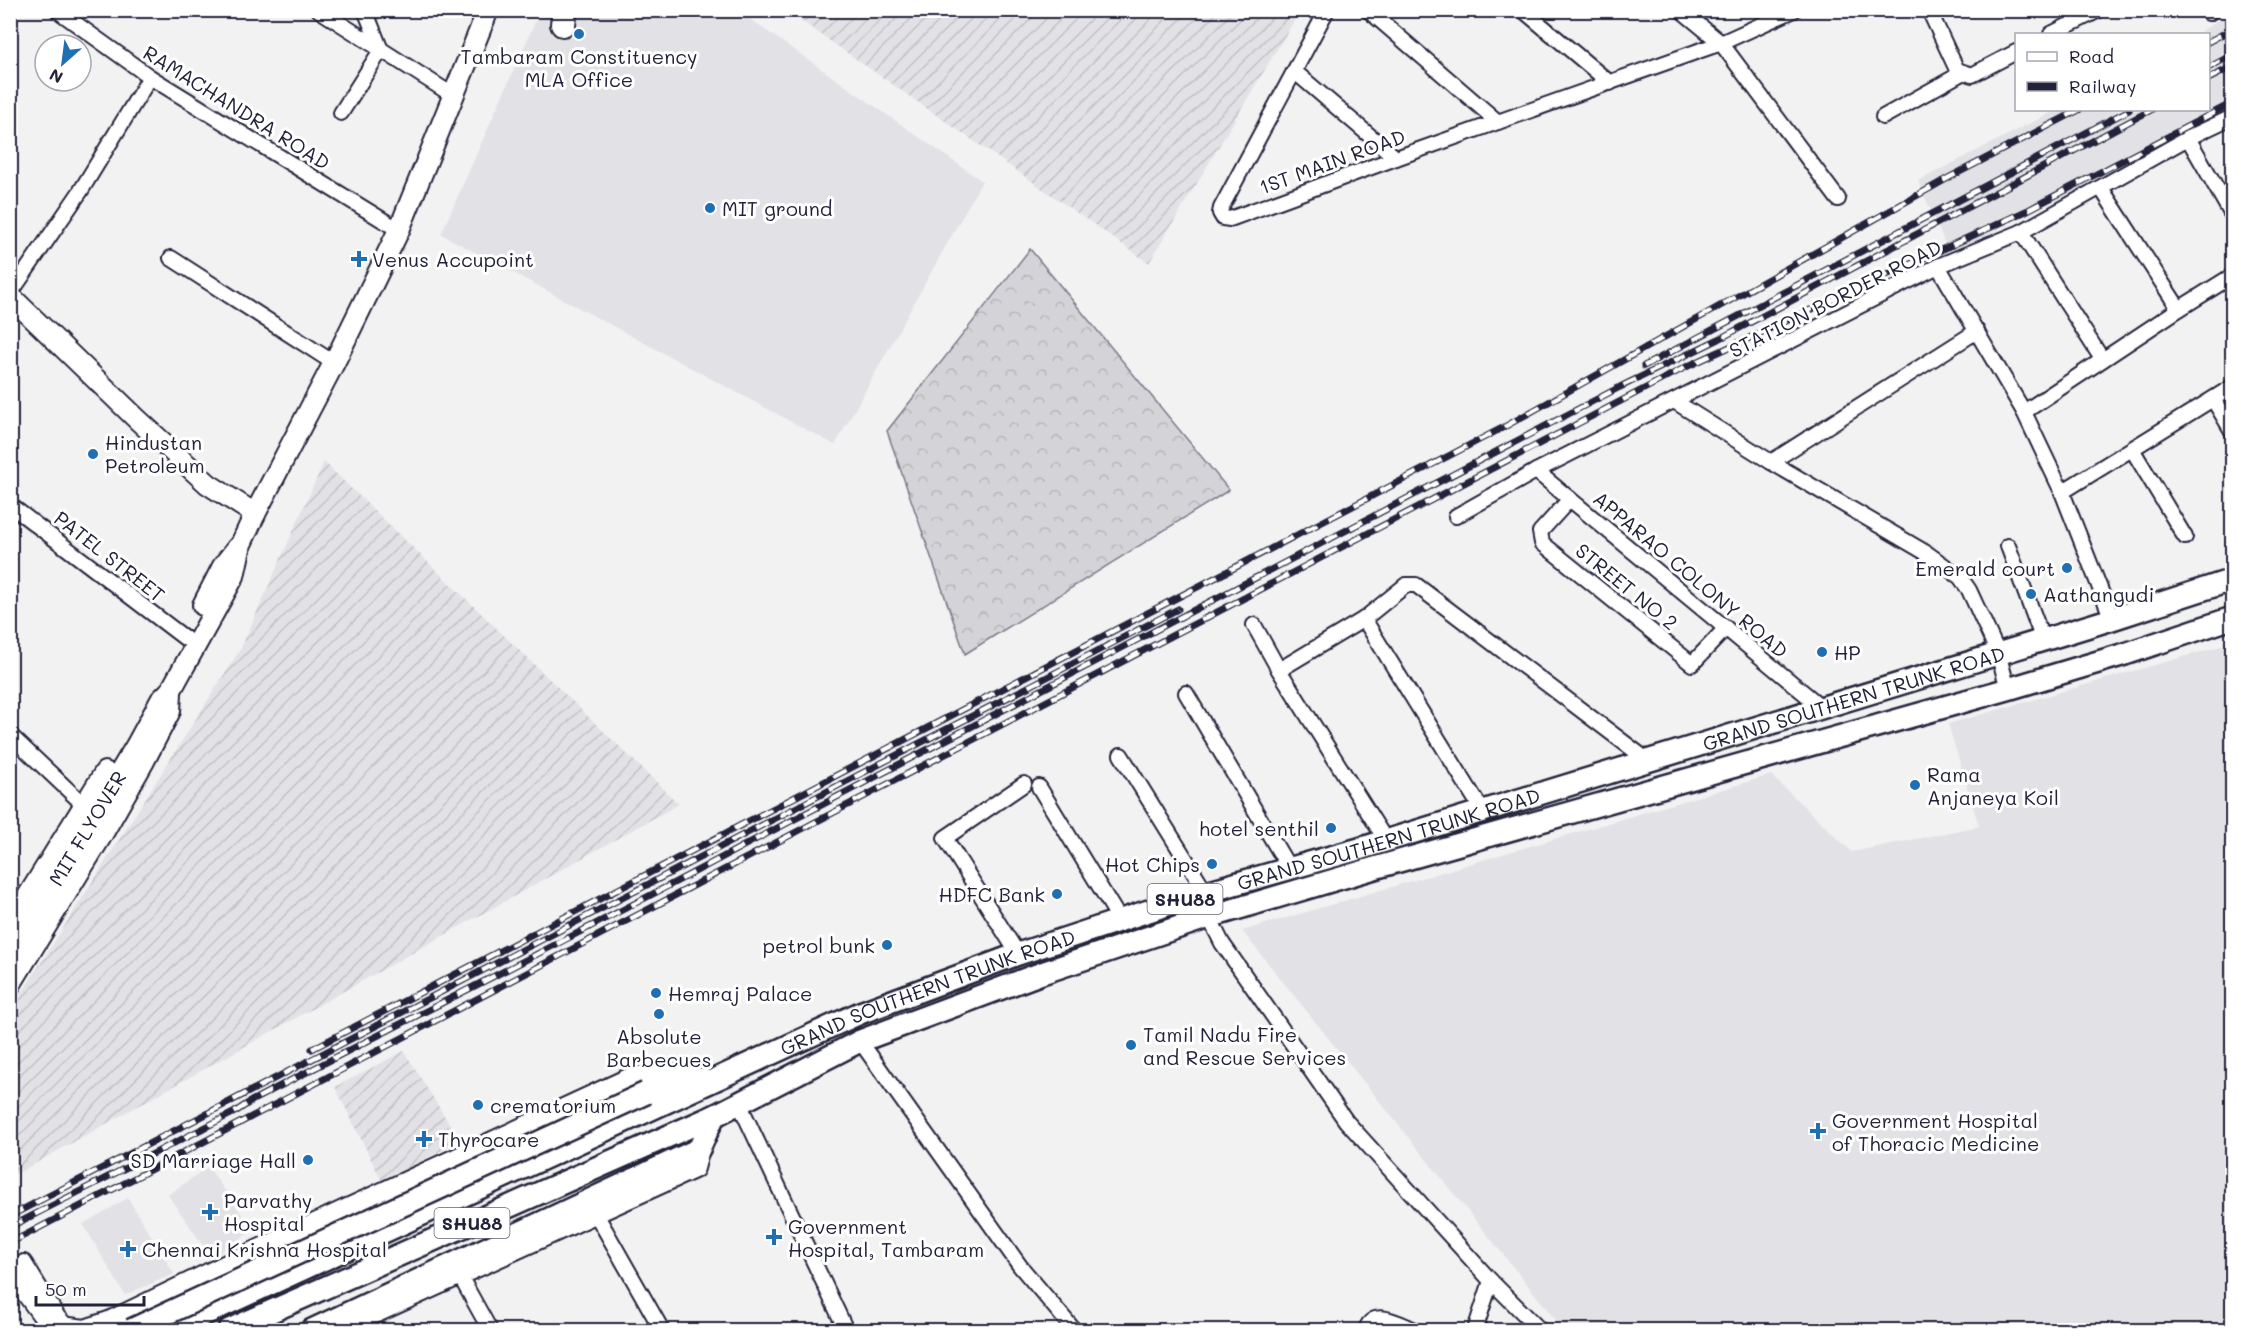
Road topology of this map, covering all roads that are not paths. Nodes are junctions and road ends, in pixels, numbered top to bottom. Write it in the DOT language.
graph roads {
  1 [pos="57,10"];
  2 [pos="319,10"];
  3 [pos="364,10"];
  4 [pos="488,10"];
  5 [pos="1327,10"];
  6 [pos="1368,10"];
  7 [pos="1523,10"];
  8 [pos="1681,10"];
  9 [pos="1794,10"];
  10 [pos="1929,10"];
  11 [pos="2099,10"];
  12 [pos="2053,33"];
  13 [pos="1721,43"];
  14 [pos="381,50"];
  15 [pos="2015,53"];
  16 [pos="1294,71"];
  17 [pos="1962,73"];
  18 [pos="150,77"];
  19 [pos="1610,83"];
  20 [pos="454,96"];
  21 [pos="340,113"];
  22 [pos="1883,117"];
  23 [pos="2232,117"];
  24 [pos="1498,122"];
  25 [pos="2188,138"];
  26 [pos="1396,158"];
  27 [pos="2102,188"];
  28 [pos="1838,200"];
  29 [pos="2232,215"];
  30 [pos="399,230"];
  31 [pos="2021,232"];
  32 [pos="171,258"];
  33 [pos="1938,266"];
  34 [pos="2232,276"];
  35 [pos="12,302"];
  36 [pos="2178,309"];
  37 [pos="1977,331"];
  38 [pos="2102,359"];
  39 [pos="334,363"];
  40 [pos="2232,387"];
  41 [pos="2213,399"];
  42 [pos="1674,401"];
  43 [pos="2024,412"];
  44 [pos="2232,431"];
  45 [pos="2132,449"];
  46 [pos="1771,462"];
  47 [pos="1536,471"];
  48 [pos="2062,492"];
  49 [pos="1570,499"];
  50 [pos="10,505"];
  51 [pos="255,514"];
  52 [pos="1456,516"];
  53 [pos="2185,537"];
  54 [pos="241,544"];
  55 [pos="2007,546"];
  56 [pos="2232,580"];
  57 [pos="2232,618"];
  58 [pos="1364,619"];
  59 [pos="2112,619"];
  60 [pos="1254,625"];
  61 [pos="1726,628"];
  62 [pos="186,639"];
  63 [pos="2043,640"];
  64 [pos="1998,653"];
  65 [pos="1279,670"];
  66 [pos="2008,689"];
  67 [pos="1186,693"];
  68 [pos="163,695"];
  69 [pos="1821,707"];
  70 [pos="10,735"];
  71 [pos="1121,754"];
  72 [pos="1647,760"];
  73 [pos="1024,784"];
  74 [pos="1039,787"];
  75 [pos="84,806"];
  76 [pos="1482,810"];
  77 [pos="1385,839"];
  78 [pos="1289,868"];
  79 [pos="1206,892"];
  80 [pos="1209,917"];
  81 [pos="1120,920"];
  82 [pos="10,925"];
  83 [pos="1018,954"];
  84 [pos="10,956"];
  85 [pos="10,985"];
  86 [pos="860,1041"];
  87 [pos="686,1075"];
  88 [pos="709,1082"];
  89 [pos="739,1103"];
  90 [pos="714,1116"];
  91 [pos="692,1153"];
  92 [pos="596,1214"];
  93 [pos="233,1262"];
  94 [pos="17,1266"];
  95 [pos="460,1276"];
  96 [pos="1491,1281"];
  97 [pos="22,1288"];
  98 [pos="249,1293"];
  99 [pos="34,1330"];
  100 [pos="63,1330"];
  101 [pos="130,1330"];
  102 [pos="170,1330"];
  103 [pos="229,1330"];
  104 [pos="312,1330"];
  105 [pos="337,1330"];
  106 [pos="490,1330"];
  107 [pos="662,1330"];
  108 [pos="846,1330"];
  109 [pos="1074,1330"];
  110 [pos="1366,1330"];
  111 [pos="1416,1330"];
  112 [pos="1475,1330"];
  113 [pos="1540,1330"];
  1 -- 18 [label="street, RAMACHANDRA ROAD"];
  2 -- 14 [label="street"];
  3 -- 14 [label="street"];
  4 -- 20 [label="street"];
  5 -- 16 [label="street"];
  6 -- 24 [label="street"];
  7 -- 19 [label="street"];
  8 -- 13 [label="street"];
  9 -- 13 [label="street, 1ST MAIN ROAD"];
  10 -- 17 [label="street"];
  11 -- 12 [label="street"];
  13 -- 19 [label="street, 1ST MAIN ROAD"];
  13 -- 28 [label="street"];
  14 -- 20 [label="street"];
  14 -- 21 [label="street"];
  15 -- 17 [label="street"];
  16 -- 26 [label="street"];
  16 -- 26 [label="street, 1ST MAIN ROAD"];
  17 -- 22 [label="street"];
  18 -- 30 [label="street, RAMACHANDRA ROAD"];
  18 -- 35 [label="street"];
  19 -- 24 [label="street, 1ST MAIN ROAD"];
  20 -- 30 [label="street"];
  23 -- 25 [label="street, STATION BORDER ROAD"];
  24 -- 26 [label="street, 1ST MAIN ROAD"];
  25 -- 27 [label="street, STATION BORDER ROAD"];
  25 -- 29 [label="street"];
  27 -- 31 [label="street, STATION BORDER ROAD"];
  27 -- 36 [label="street"];
  30 -- 39 [label="street"];
  31 -- 33 [label="street, STATION BORDER ROAD"];
  31 -- 38 [label="street"];
  32 -- 39 [label="street"];
  33 -- 37 [label="street"];
  33 -- 42 [label="street, STATION BORDER ROAD"];
  34 -- 36 [label="street"];
  35 -- 51 [label="street"];
  36 -- 38 [label="street"];
  37 -- 43 [label="street"];
  37 -- 46 [label="street"];
  38 -- 43 [label="street"];
  39 -- 51 [label="street"];
  40 -- 41 [label="street"];
  41 -- 44 [label="street"];
  41 -- 45 [label="street"];
  42 -- 46 [label="street"];
  42 -- 47 [label="street, STATION BORDER ROAD"];
  43 -- 48 [label="street"];
  45 -- 48 [label="street"];
  45 -- 53 [label="street"];
  46 -- 64 [label="street"];
  47 -- 49 [label="street, APPARAO COLONY ROAD"];
  47 -- 52 [label="street, STATION BORDER ROAD"];
  48 -- 59 [label="street"];
  49 -- 61 [label="street, APPARAO COLONY ROAD"];
  49 -- 61 [label="street, STREET NO 2"];
  50 -- 62 [label="street, PATEL STREET"];
  51 -- 54 [label="street"];
  54 -- 62 [label="street"];
  54 -- 68 [label="street"];
  55 -- 63 [label="street"];
  56 -- 59 [label="main road, GRAND SOUTHERN TRUNK ROAD / SHU88"];
  57 -- 66 [label="main road, GRAND SOUTHERN TRUNK ROAD / SHU88"];
  58 -- 65 [label="street"];
  58 -- 72 [label="street"];
  58 -- 76 [label="street"];
  59 -- 63 [label="main road, GRAND SOUTHERN TRUNK ROAD / SHU88"];
  60 -- 65 [label="street"];
  61 -- 69 [label="street, APPARAO COLONY ROAD"];
  62 -- 68 [label="street"];
  63 -- 64 [label="main road, GRAND SOUTHERN TRUNK ROAD / SHU88"];
  64 -- 66 [label="street"];
  64 -- 69 [label="main road, GRAND SOUTHERN TRUNK ROAD / SHU88"];
  65 -- 77 [label="street"];
  66 -- 80 [label="main road, GRAND SOUTHERN TRUNK ROAD / SHU88"];
  67 -- 78 [label="street"];
  68 -- 75 [label="street"];
  68 -- 84 [label="street, MIT FLYOVER"];
  68 -- 85 [label="street"];
  69 -- 72 [label="main road, GRAND SOUTHERN TRUNK ROAD / SHU88"];
  70 -- 75 [label="street"];
  71 -- 79 [label="street"];
  72 -- 76 [label="main road, GRAND SOUTHERN TRUNK ROAD / SHU88"];
  73 -- 83 [label="street"];
  74 -- 81 [label="street"];
  75 -- 82 [label="street"];
  76 -- 77 [label="main road, GRAND SOUTHERN TRUNK ROAD / SHU88"];
  77 -- 78 [label="main road, GRAND SOUTHERN TRUNK ROAD / SHU88"];
  78 -- 79 [label="main road, GRAND SOUTHERN TRUNK ROAD / SHU88"];
  79 -- 81 [label="main road, GRAND SOUTHERN TRUNK ROAD / SHU88"];
  80 -- 86 [label="main road, GRAND SOUTHERN TRUNK ROAD / SHU88"];
  80 -- 96 [label="street"];
  81 -- 83 [label="main road, GRAND SOUTHERN TRUNK ROAD / SHU88"];
  83 -- 88 [label="main road, GRAND SOUTHERN TRUNK ROAD / SHU88"];
  86 -- 89 [label="main road, GRAND SOUTHERN TRUNK ROAD / SHU88"];
  86 -- 109 [label="street"];
  87 -- 88 [label="main road"];
  87 -- 93 [label="street"];
  87 -- 101 [label="main road, bridge"];
  88 -- 98 [label="main road, GRAND SOUTHERN TRUNK ROAD / SHU88"];
  89 -- 90 [label="main road, GRAND SOUTHERN TRUNK ROAD / SHU88"];
  89 -- 108 [label="street"];
  90 -- 91 [label="main road"];
  90 -- 103 [label="main road, GRAND SOUTHERN TRUNK ROAD / SHU88"];
  91 -- 92 [label="street"];
  91 -- 104 [label="main road"];
  92 -- 95 [label="street"];
  92 -- 107 [label="street"];
  93 -- 98 [label="main road"];
  93 -- 100 [label="street"];
  94 -- 97 [label="street"];
  94 -- 100 [label="street"];
  95 -- 105 [label="street"];
  95 -- 106 [label="street"];
  96 -- 112 [label="street"];
  96 -- 113 [label="street"];
  97 -- 99 [label="street"];
  97 -- 100 [label="street"];
  98 -- 102 [label="main road, GRAND SOUTHERN TRUNK ROAD / SHU88"];
  110 -- 111 [label="street"];
}
